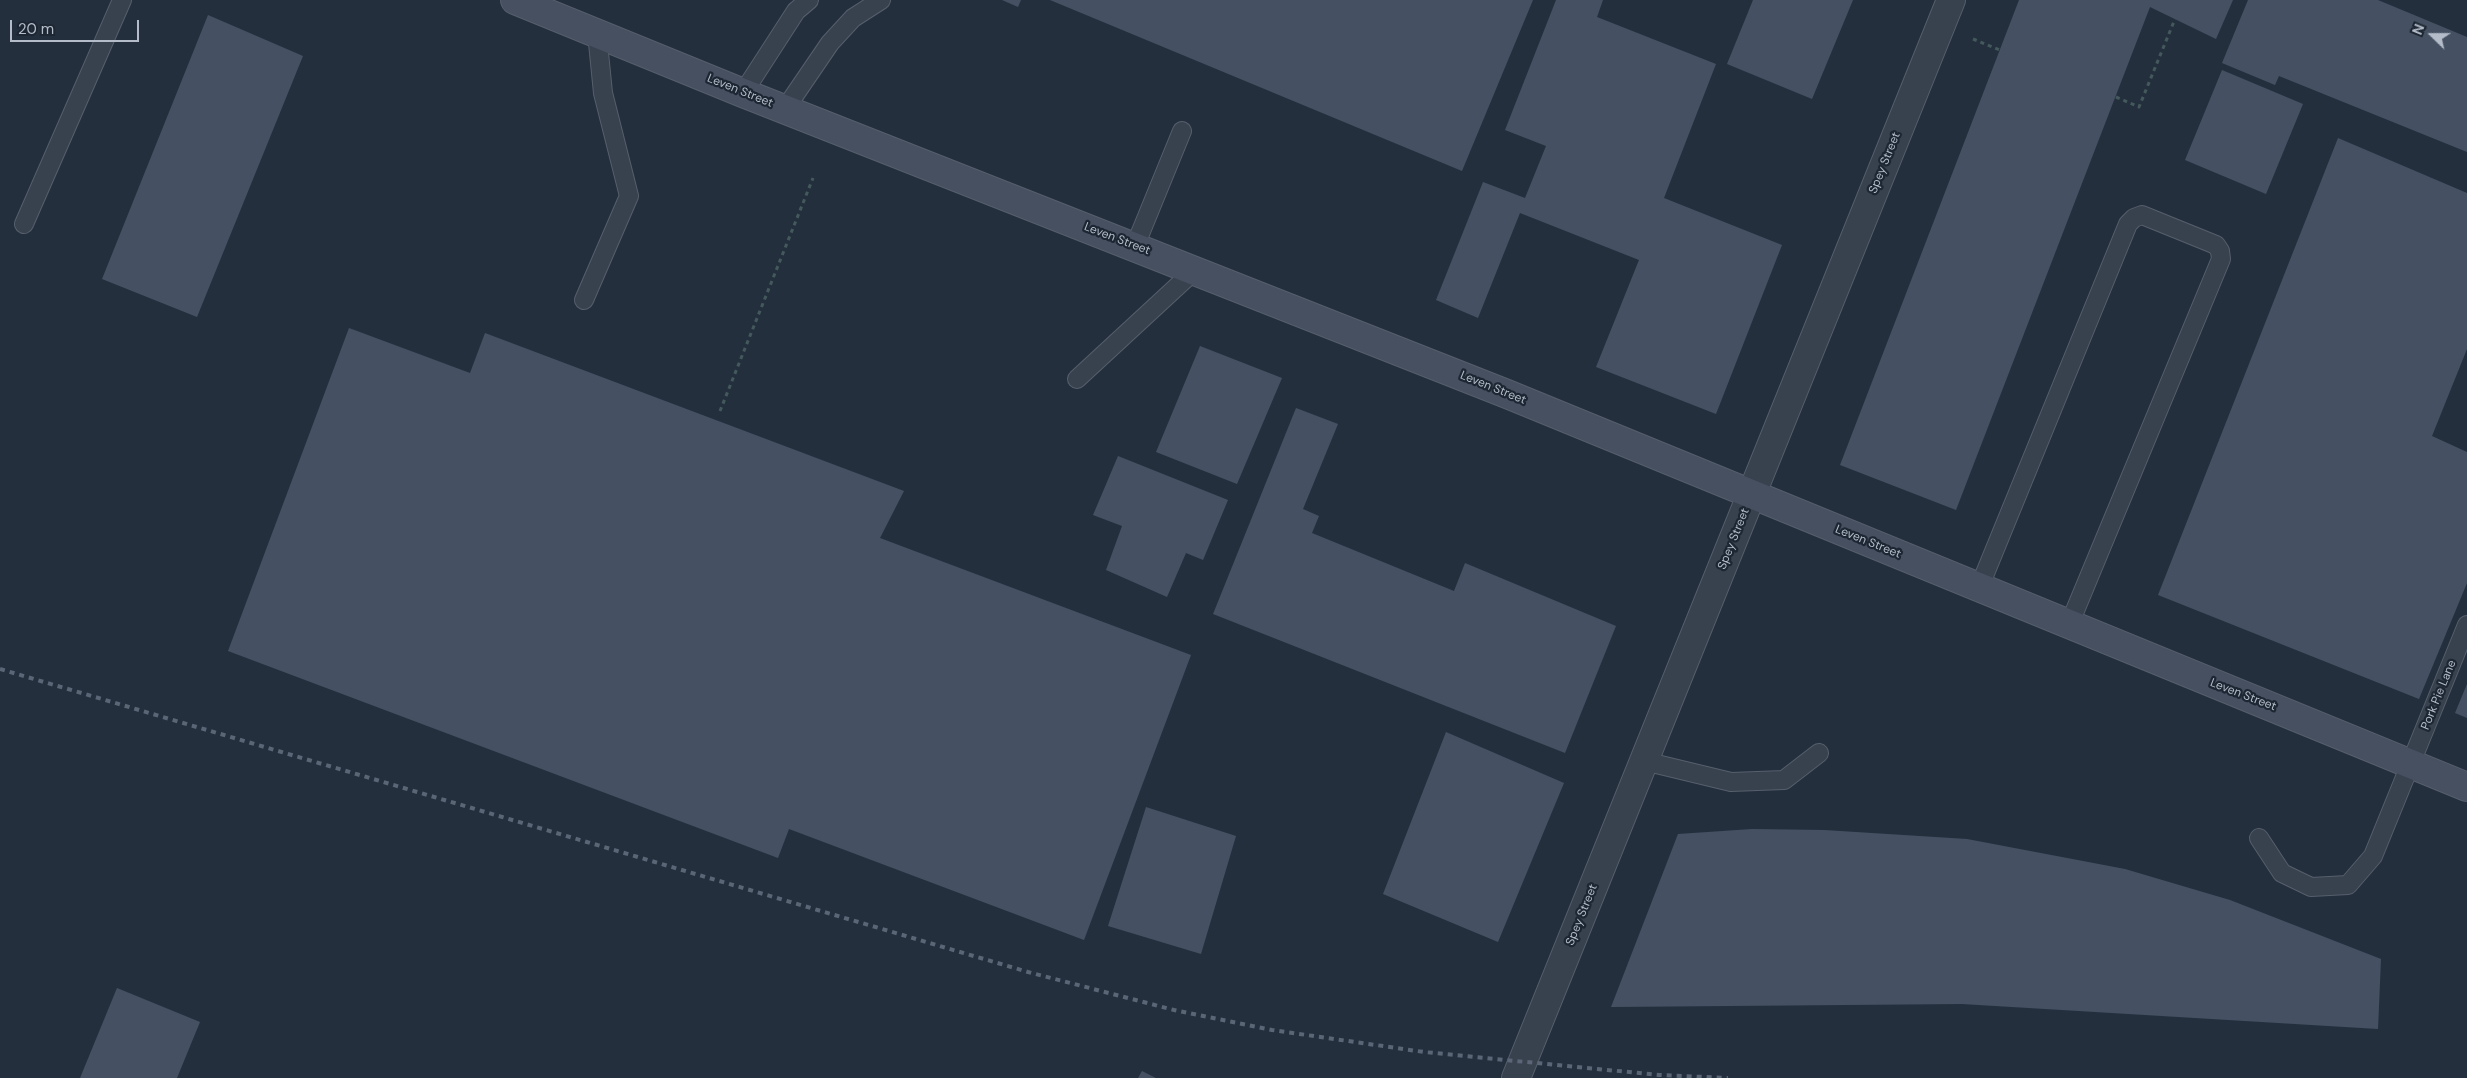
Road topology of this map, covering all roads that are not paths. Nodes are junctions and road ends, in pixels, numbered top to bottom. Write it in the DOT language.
graph roads {
  1 [pos="122,0"];
  2 [pos="515,0"];
  3 [pos="809,0"];
  4 [pos="881,0"];
  5 [pos="1951,0"];
  6 [pos="597,33"];
  7 [pos="743,93"];
  8 [pos="785,109"];
  9 [pos="1182,131"];
  10 [pos="24,224"];
  11 [pos="1135,246"];
  12 [pos="1195,270"];
  13 [pos="584,300"];
  14 [pos="1077,379"];
  15 [pos="1752,495"];
  16 [pos="1980,588"];
  17 [pos="2069,625"];
  18 [pos="2467,625"];
  19 [pos="1819,753"];
  20 [pos="1644,761"];
  21 [pos="2412,764"];
  22 [pos="2467,787"];
  23 [pos="2259,838"];
  24 [pos="1516,1078"];
  1 -- 10 [label="lane"];
  2 -- 6 [label="street, Leven Street"];
  3 -- 7 [label="lane"];
  4 -- 8 [label="lane"];
  5 -- 15 [label="street, Spey Street"];
  6 -- 7 [label="street, Leven Street"];
  6 -- 13 [label="lane"];
  7 -- 8 [label="street, Leven Street"];
  8 -- 11 [label="street, Leven Street"];
  9 -- 11 [label="lane"];
  11 -- 12 [label="street, Leven Street"];
  12 -- 14 [label="lane"];
  12 -- 15 [label="street, Leven Street"];
  15 -- 16 [label="street, Leven Street"];
  15 -- 20 [label="street, Spey Street"];
  16 -- 17 [label="street, Leven Street"];
  16 -- 17 [label="lane"];
  17 -- 21 [label="street, Leven Street"];
  18 -- 21 [label="lane, Pork Pie Lane"];
  19 -- 20 [label="lane"];
  20 -- 24 [label="street, Spey Street"];
  21 -- 22 [label="street, Leven Street"];
  21 -- 23 [label="lane, Pork Pie Lane"];
}
